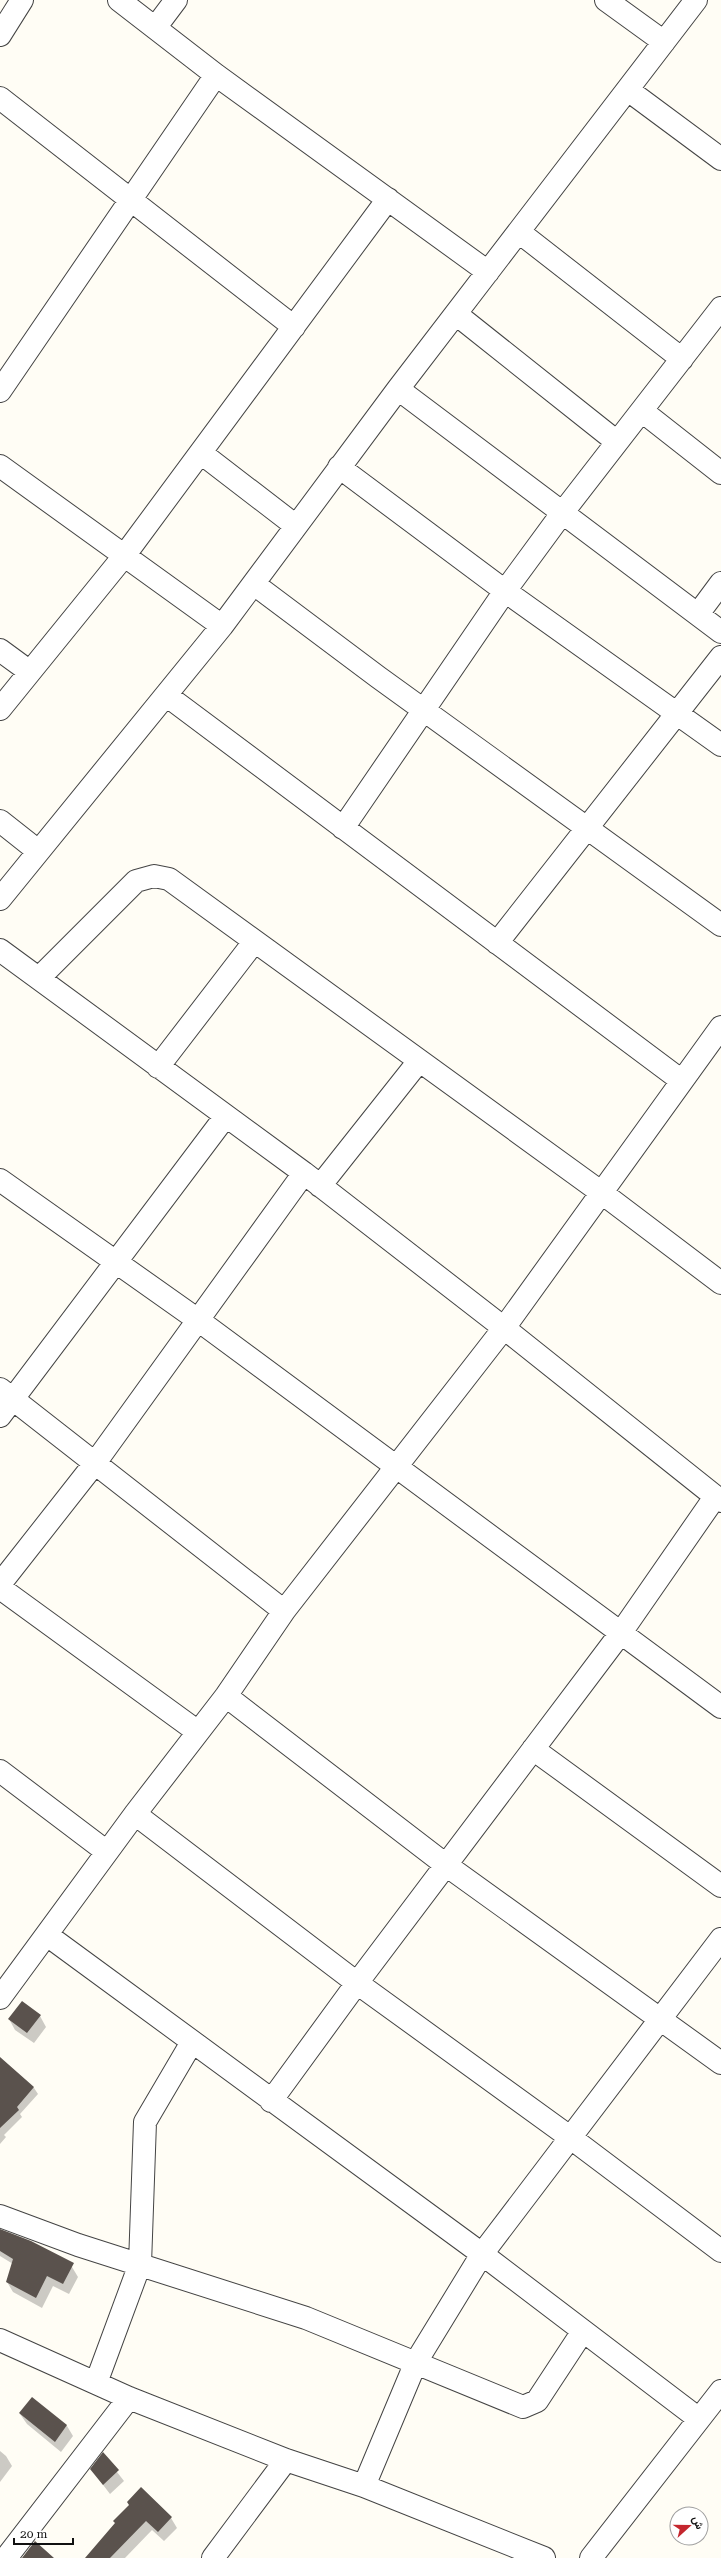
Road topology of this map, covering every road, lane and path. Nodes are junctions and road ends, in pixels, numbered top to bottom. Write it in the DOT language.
graph roads {
  1 [pos="22,0"];
  2 [pos="119,0"];
  3 [pos="176,0"];
  4 [pos="606,0"];
  5 [pos="696,0"];
  6 [pos="155,28"];
  7 [pos="0,35"];
  8 [pos="664,42"];
  9 [pos="216,75"];
  10 [pos="628,90"];
  11 [pos="0,98"];
  12 [pos="721,159"];
  13 [pos="388,199"];
  14 [pos="129,200"];
  15 [pos="518,232"];
  16 [pos="488,272"];
  17 [pos="721,308"];
  18 [pos="456,314"];
  19 [pos="294,327"];
  20 [pos="682,359"];
  21 [pos="398,389"];
  22 [pos="0,391"];
  23 [pos="642,411"];
  24 [pos="617,442"];
  25 [pos="201,453"];
  26 [pos="0,466"];
  27 [pos="339,467"];
  28 [pos="721,473"];
  29 [pos="564,512"];
  30 [pos="296,526"];
  31 [pos="124,556"];
  32 [pos="721,583"];
  33 [pos="254,584"];
  34 [pos="506,591"];
  35 [pos="698,614"];
  36 [pos="222,626"];
  37 [pos="721,632"];
  38 [pos="0,650"];
  39 [pos="721,657"];
  40 [pos="30,672"];
  41 [pos="166,695"];
  42 [pos="0,709"];
  43 [pos="425,710"];
  44 [pos="675,714"];
  45 [pos="721,745"];
  46 [pos="0,822"];
  47 [pos="587,827"];
  48 [pos="343,828"];
  49 [pos="38,851"];
  50 [pos="0,899"];
  51 [pos="721,925"];
  52 [pos="254,942"];
  53 [pos="497,943"];
  54 [pos="0,950"];
  55 [pos="39,978"];
  56 [pos="721,1027"];
  57 [pos="419,1060"];
  58 [pos="158,1067"];
  59 [pos="682,1081"];
  60 [pos="225,1117"];
  61 [pos="0,1180"];
  62 [pos="312,1180"];
  63 [pos="602,1193"];
  64 [pos="114,1262"];
  65 [pos="721,1283"];
  66 [pos="198,1320"];
  67 [pos="504,1328"];
  68 [pos="6,1393"];
  69 [pos="0,1416"];
  70 [pos="95,1463"];
  71 [pos="395,1467"];
  72 [pos="718,1499"];
  73 [pos="0,1584"];
  74 [pos="0,1588"];
  75 [pos="284,1611"];
  76 [pos="620,1634"];
  77 [pos="226,1696"];
  78 [pos="721,1707"];
  79 [pos="198,1732"];
  80 [pos="533,1748"];
  81 [pos="0,1771"];
  82 [pos="135,1814"];
  83 [pos="107,1852"];
  84 [pos="446,1865"];
  85 [pos="721,1886"];
  86 [pos="47,1935"];
  87 [pos="721,1939"];
  88 [pos="357,1983"];
  89 [pos="1,1994"];
  90 [pos="662,2019"];
  91 [pos="192,2042"];
  92 [pos="721,2063"];
  93 [pos="271,2101"];
  94 [pos="571,2138"];
  95 [pos="0,2216"];
  96 [pos="721,2251"];
  97 [pos="482,2254"];
  98 [pos="140,2264"];
  99 [pos="583,2331"];
  100 [pos="0,2340"];
  101 [pos="416,2362"];
  102 [pos="96,2383"];
  103 [pos="721,2391"];
  104 [pos="129,2398"];
  105 [pos="699,2419"];
  106 [pos="286,2460"];
  107 [pos="364,2486"];
  108 [pos="514,2553"];
  109 [pos="6,2558"];
  110 [pos="213,2558"];
  111 [pos="544,2558"];
  112 [pos="592,2558"];
  1 -- 7 [label="street"];
  2 -- 6 [label="street"];
  3 -- 6 [label="street"];
  4 -- 8 [label="street"];
  5 -- 8 [label="street"];
  6 -- 9 [label="street"];
  8 -- 10 [label="street"];
  9 -- 13 [label="street"];
  9 -- 14 [label="street"];
  10 -- 12 [label="street"];
  10 -- 15 [label="street"];
  11 -- 14 [label="street"];
  13 -- 16 [label="street"];
  13 -- 19 [label="street"];
  14 -- 19 [label="street"];
  14 -- 22 [label="street"];
  15 -- 16 [label="street"];
  15 -- 20 [label="street"];
  16 -- 18 [label="street"];
  17 -- 20 [label="street"];
  18 -- 21 [label="street"];
  18 -- 24 [label="street"];
  19 -- 25 [label="street"];
  20 -- 23 [label="street"];
  21 -- 27 [label="street"];
  21 -- 29 [label="street"];
  23 -- 24 [label="street"];
  23 -- 28 [label="street"];
  24 -- 29 [label="street"];
  25 -- 30 [label="street"];
  25 -- 31 [label="street"];
  26 -- 31 [label="street"];
  27 -- 30 [label="street"];
  27 -- 34 [label="street"];
  29 -- 34 [label="street"];
  29 -- 35 [label="street"];
  30 -- 33 [label="street"];
  31 -- 36 [label="street"];
  31 -- 40 [label="street"];
  32 -- 35 [label="street"];
  33 -- 36 [label="street"];
  33 -- 43 [label="street"];
  34 -- 43 [label="street"];
  34 -- 44 [label="street"];
  35 -- 37 [label="street"];
  36 -- 41 [label="street"];
  38 -- 40 [label="street"];
  39 -- 44 [label="street"];
  40 -- 42 [label="street"];
  41 -- 48 [label="street"];
  41 -- 49 [label="street"];
  43 -- 47 [label="street"];
  43 -- 48 [label="street"];
  44 -- 45 [label="street"];
  44 -- 47 [label="street"];
  46 -- 49 [label="street"];
  47 -- 51 [label="street"];
  47 -- 53 [label="street"];
  48 -- 53 [label="street"];
  49 -- 50 [label="street"];
  52 -- 55 [label="street"];
  52 -- 57 [label="street"];
  52 -- 58 [label="street"];
  53 -- 59 [label="street"];
  54 -- 55 [label="street"];
  55 -- 58 [label="street"];
  56 -- 59 [label="street"];
  57 -- 62 [label="street"];
  57 -- 63 [label="street"];
  58 -- 60 [label="street"];
  59 -- 63 [label="street"];
  60 -- 62 [label="street"];
  60 -- 64 [label="street"];
  61 -- 64 [label="street"];
  62 -- 66 [label="street"];
  62 -- 67 [label="street"];
  63 -- 65 [label="street"];
  63 -- 67 [label="street"];
  64 -- 66 [label="street"];
  64 -- 68 [label="street"];
  66 -- 70 [label="street"];
  66 -- 71 [label="street"];
  67 -- 71 [label="street"];
  67 -- 72 [label="street"];
  68 -- 69 [label="street"];
  68 -- 70 [label="street"];
  70 -- 73 [label="street"];
  70 -- 75 [label="street"];
  71 -- 75 [label="street"];
  71 -- 76 [label="street"];
  72 -- 76 [label="street"];
  74 -- 79 [label="street"];
  75 -- 77 [label="street"];
  76 -- 78 [label="street"];
  76 -- 80 [label="street"];
  77 -- 79 [label="street"];
  77 -- 84 [label="street"];
  79 -- 82 [label="street"];
  80 -- 84 [label="street"];
  80 -- 85 [label="street"];
  81 -- 83 [label="street"];
  82 -- 83 [label="street"];
  82 -- 88 [label="street"];
  83 -- 86 [label="street"];
  84 -- 88 [label="street"];
  84 -- 90 [label="street"];
  86 -- 89 [label="street"];
  86 -- 91 [label="street"];
  87 -- 90 [label="street"];
  88 -- 93 [label="street"];
  88 -- 94 [label="street"];
  90 -- 92 [label="street"];
  90 -- 94 [label="street"];
  91 -- 93 [label="street"];
  91 -- 98 [label="street"];
  93 -- 97 [label="street"];
  94 -- 96 [label="street"];
  94 -- 97 [label="street"];
  95 -- 98 [label="street"];
  97 -- 99 [label="street"];
  97 -- 101 [label="street"];
  98 -- 101 [label="street"];
  98 -- 102 [label="street"];
  99 -- 101 [label="street"];
  99 -- 105 [label="street"];
  100 -- 102 [label="street"];
  101 -- 107 [label="street"];
  102 -- 104 [label="street"];
  103 -- 105 [label="street"];
  104 -- 106 [label="street"];
  104 -- 109 [label="street"];
  105 -- 112 [label="street"];
  106 -- 107 [label="street"];
  106 -- 110 [label="street"];
  107 -- 108 [label="street"];
  108 -- 111 [label="street"];
}
